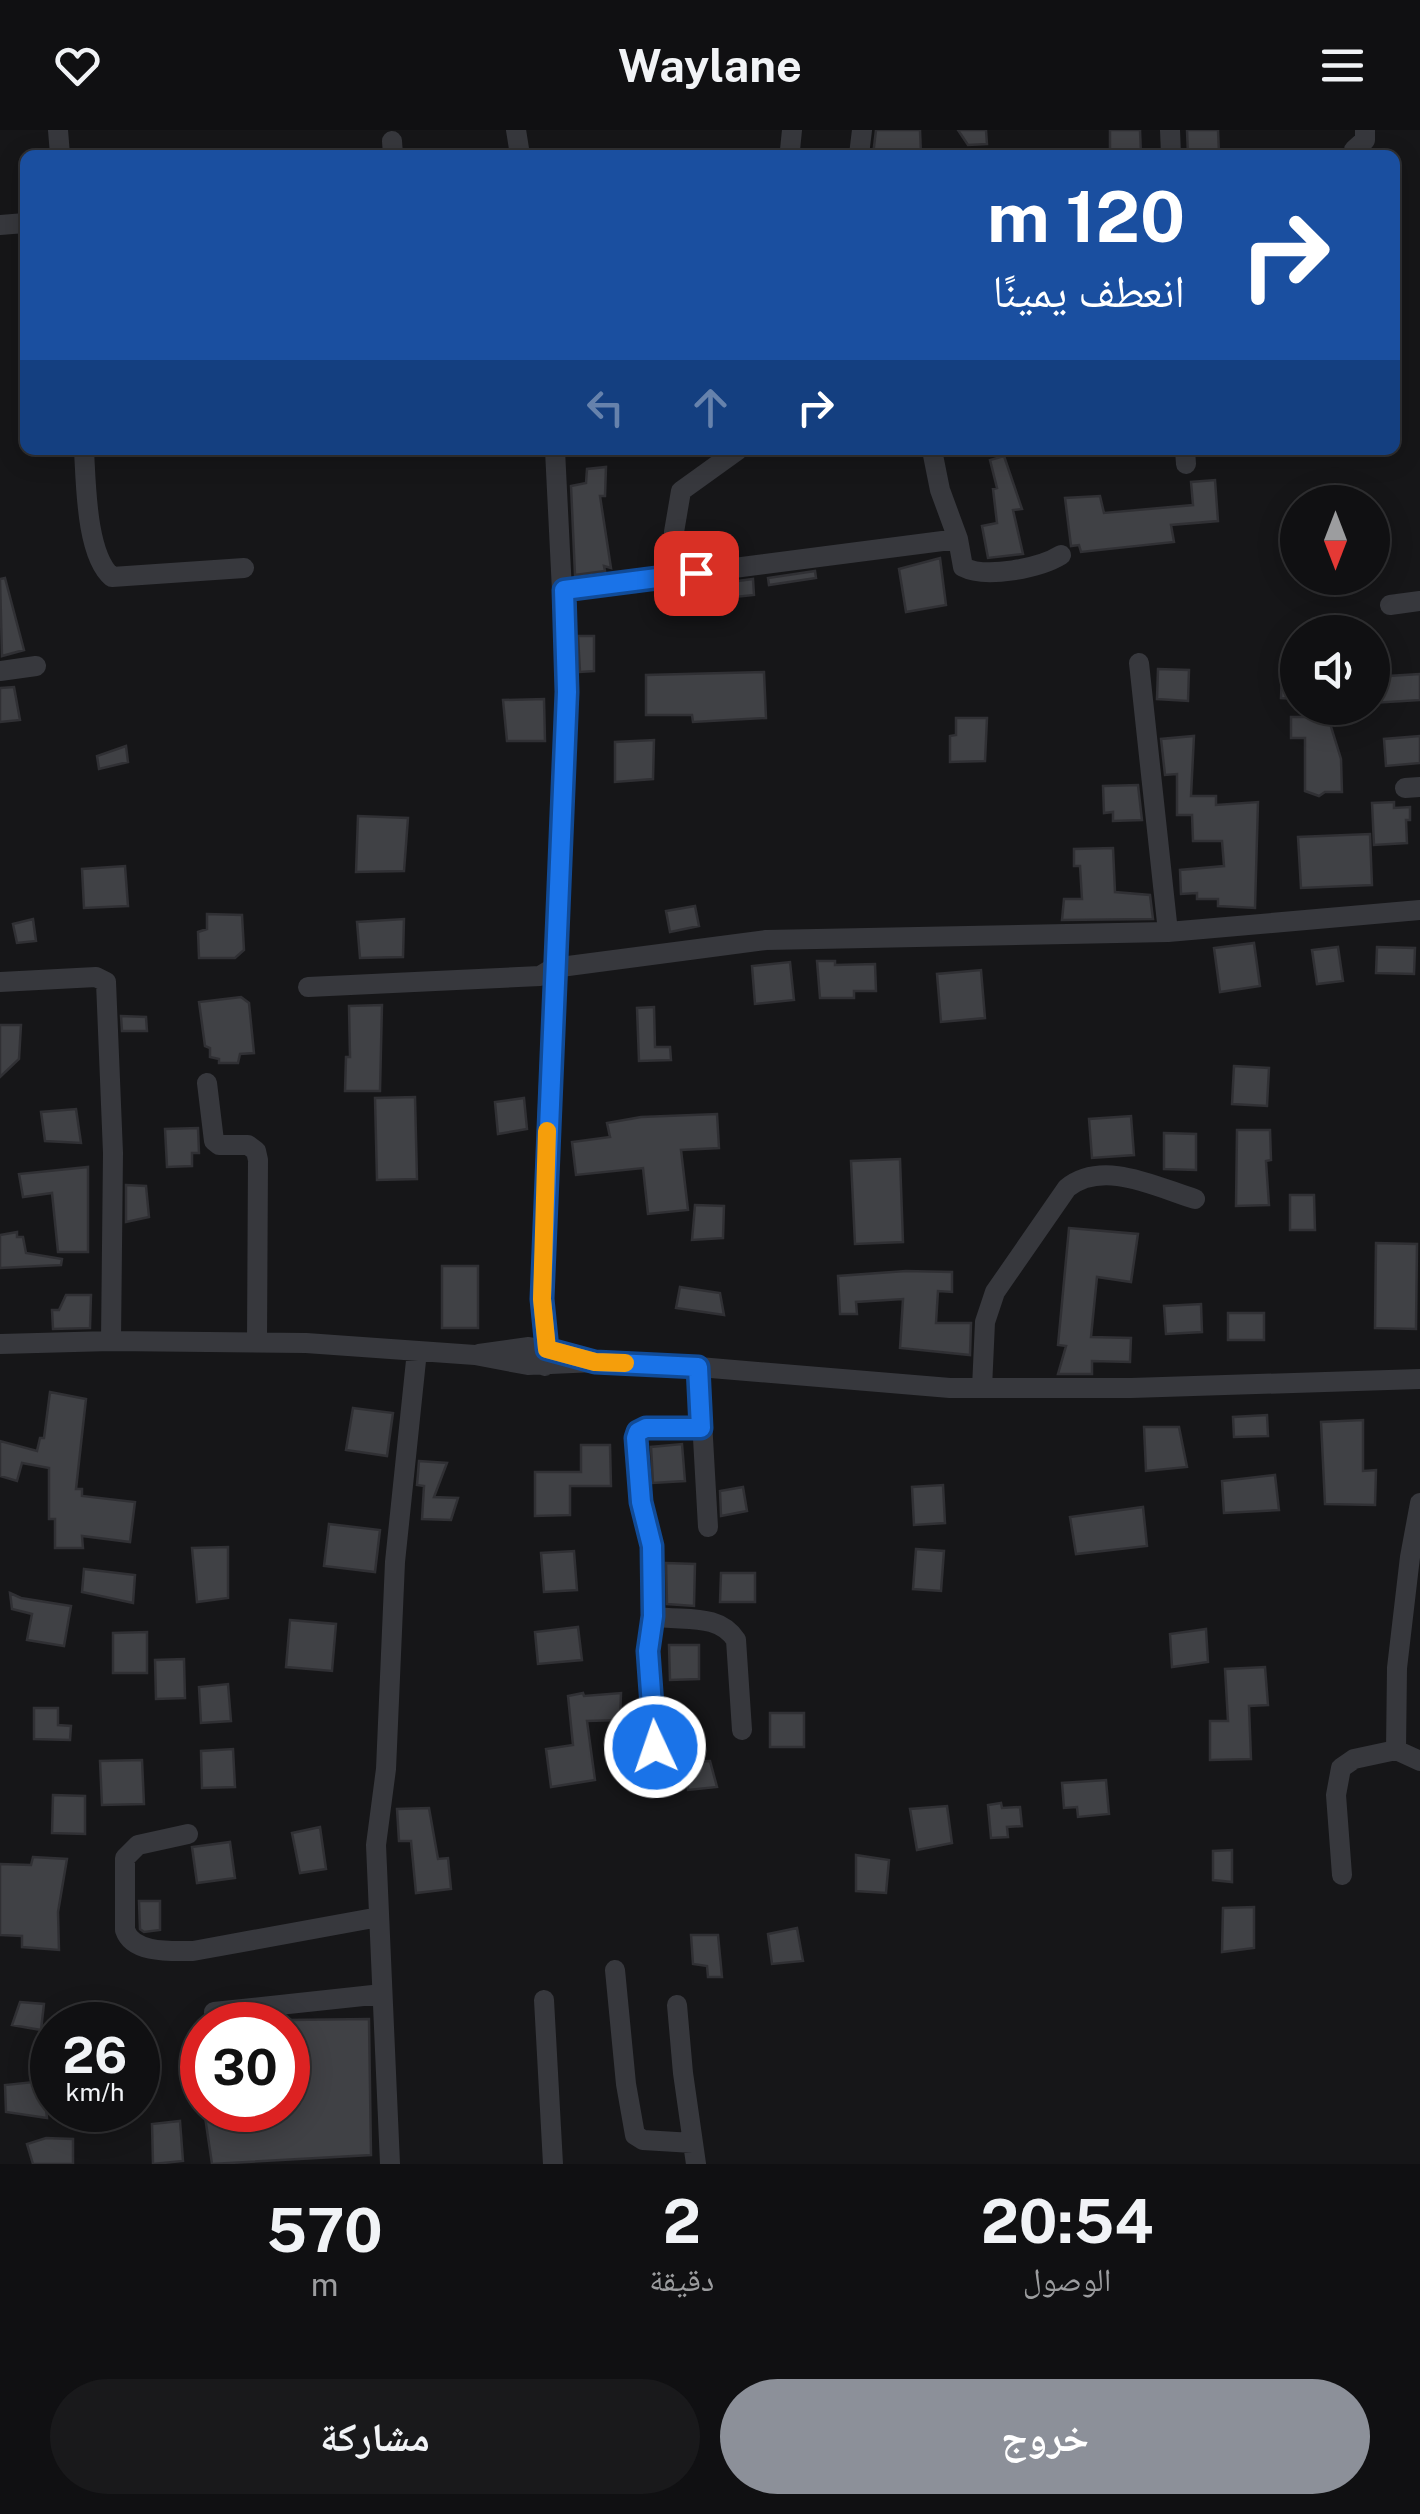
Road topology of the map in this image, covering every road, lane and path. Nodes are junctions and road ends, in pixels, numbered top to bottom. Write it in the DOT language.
graph roads {
  1 [pos="1364,130"];
  2 [pos="1354,150"];
  3 [pos="84,455"];
  4 [pos="556,455"];
  5 [pos="731,455"];
  6 [pos="933,455"];
  7 [pos="958,539"];
  8 [pos="1061,555"];
  9 [pos="244,568"];
  10 [pos="676,576"];
  11 [pos="564,590"];
  12 [pos="1420,601"];
  13 [pos="1390,605"];
  14 [pos="1139,663"];
  15 [pos="36,666"];
  16 [pos="0,670"];
  17 [pos="1420,910"];
  18 [pos="1168,932"];
  19 [pos="553,968"];
  20 [pos="0,982"];
  21 [pos="308,986"];
  22 [pos="207,1084"];
  23 [pos="1195,1199"];
  24 [pos="111,1341"];
  25 [pos="257,1342"];
  26 [pos="0,1344"];
  27 [pos="417,1351"];
  28 [pos="537,1357"];
  29 [pos="698,1367"];
  30 [pos="1420,1379"];
  31 [pos="982,1388"];
  32 [pos="701,1428"];
  33 [pos="1420,1503"];
  34 [pos="708,1528"];
  35 [pos="653,1616"];
  36 [pos="742,1730"];
  37 [pos="655,1747"];
  38 [pos="1396,1750"];
  39 [pos="1420,1761"];
  40 [pos="188,1834"];
  41 [pos="1342,1874"];
  42 [pos="379,1917"];
  43 [pos="615,1970"];
  44 [pos="382,1994"];
  45 [pos="544,2000"];
  46 [pos="307,2002"];
  47 [pos="677,2005"];
  48 [pos="695,2153"];
  49 [pos="390,2164"];
  50 [pos="554,2164"];
  1 -- 2 [label="street"];
  3 -- 9 [label="street"];
  4 -- 11 [label="street"];
  5 -- 10 [label="street"];
  6 -- 7 [label="street"];
  7 -- 8 [label="street"];
  7 -- 10 [label="street"];
  10 -- 11 [label="street"];
  11 -- 19 [label="street"];
  12 -- 13 [label="street"];
  14 -- 18 [label="street"];
  15 -- 16 [label="street"];
  17 -- 18 [label="street"];
  18 -- 19 [label="street"];
  19 -- 21 [label="street"];
  19 -- 28 [label="street"];
  20 -- 24 [label="street"];
  22 -- 25 [label="street"];
  23 -- 31 [label="street"];
  24 -- 25 [label="street"];
  24 -- 26 [label="street"];
  25 -- 27 [label="street"];
  27 -- 28 [label="street"];
  27 -- 42 [label="street"];
  28 -- 29 [label="street"];
  29 -- 31 [label="street"];
  29 -- 32 [label="street"];
  30 -- 31 [label="street"];
  32 -- 34 [label="street"];
  32 -- 35 [label="street"];
  33 -- 38 [label="street"];
  35 -- 36 [label="street"];
  35 -- 37 [label="street"];
  38 -- 39 [label="street"];
  38 -- 41 [label="street"];
  40 -- 42 [label="street"];
  42 -- 44 [label="street"];
  43 -- 48 [label="street"];
  44 -- 46 [label="street"];
  44 -- 49 [label="street"];
  45 -- 50 [label="street"];
  47 -- 48 [label="street"];
}
